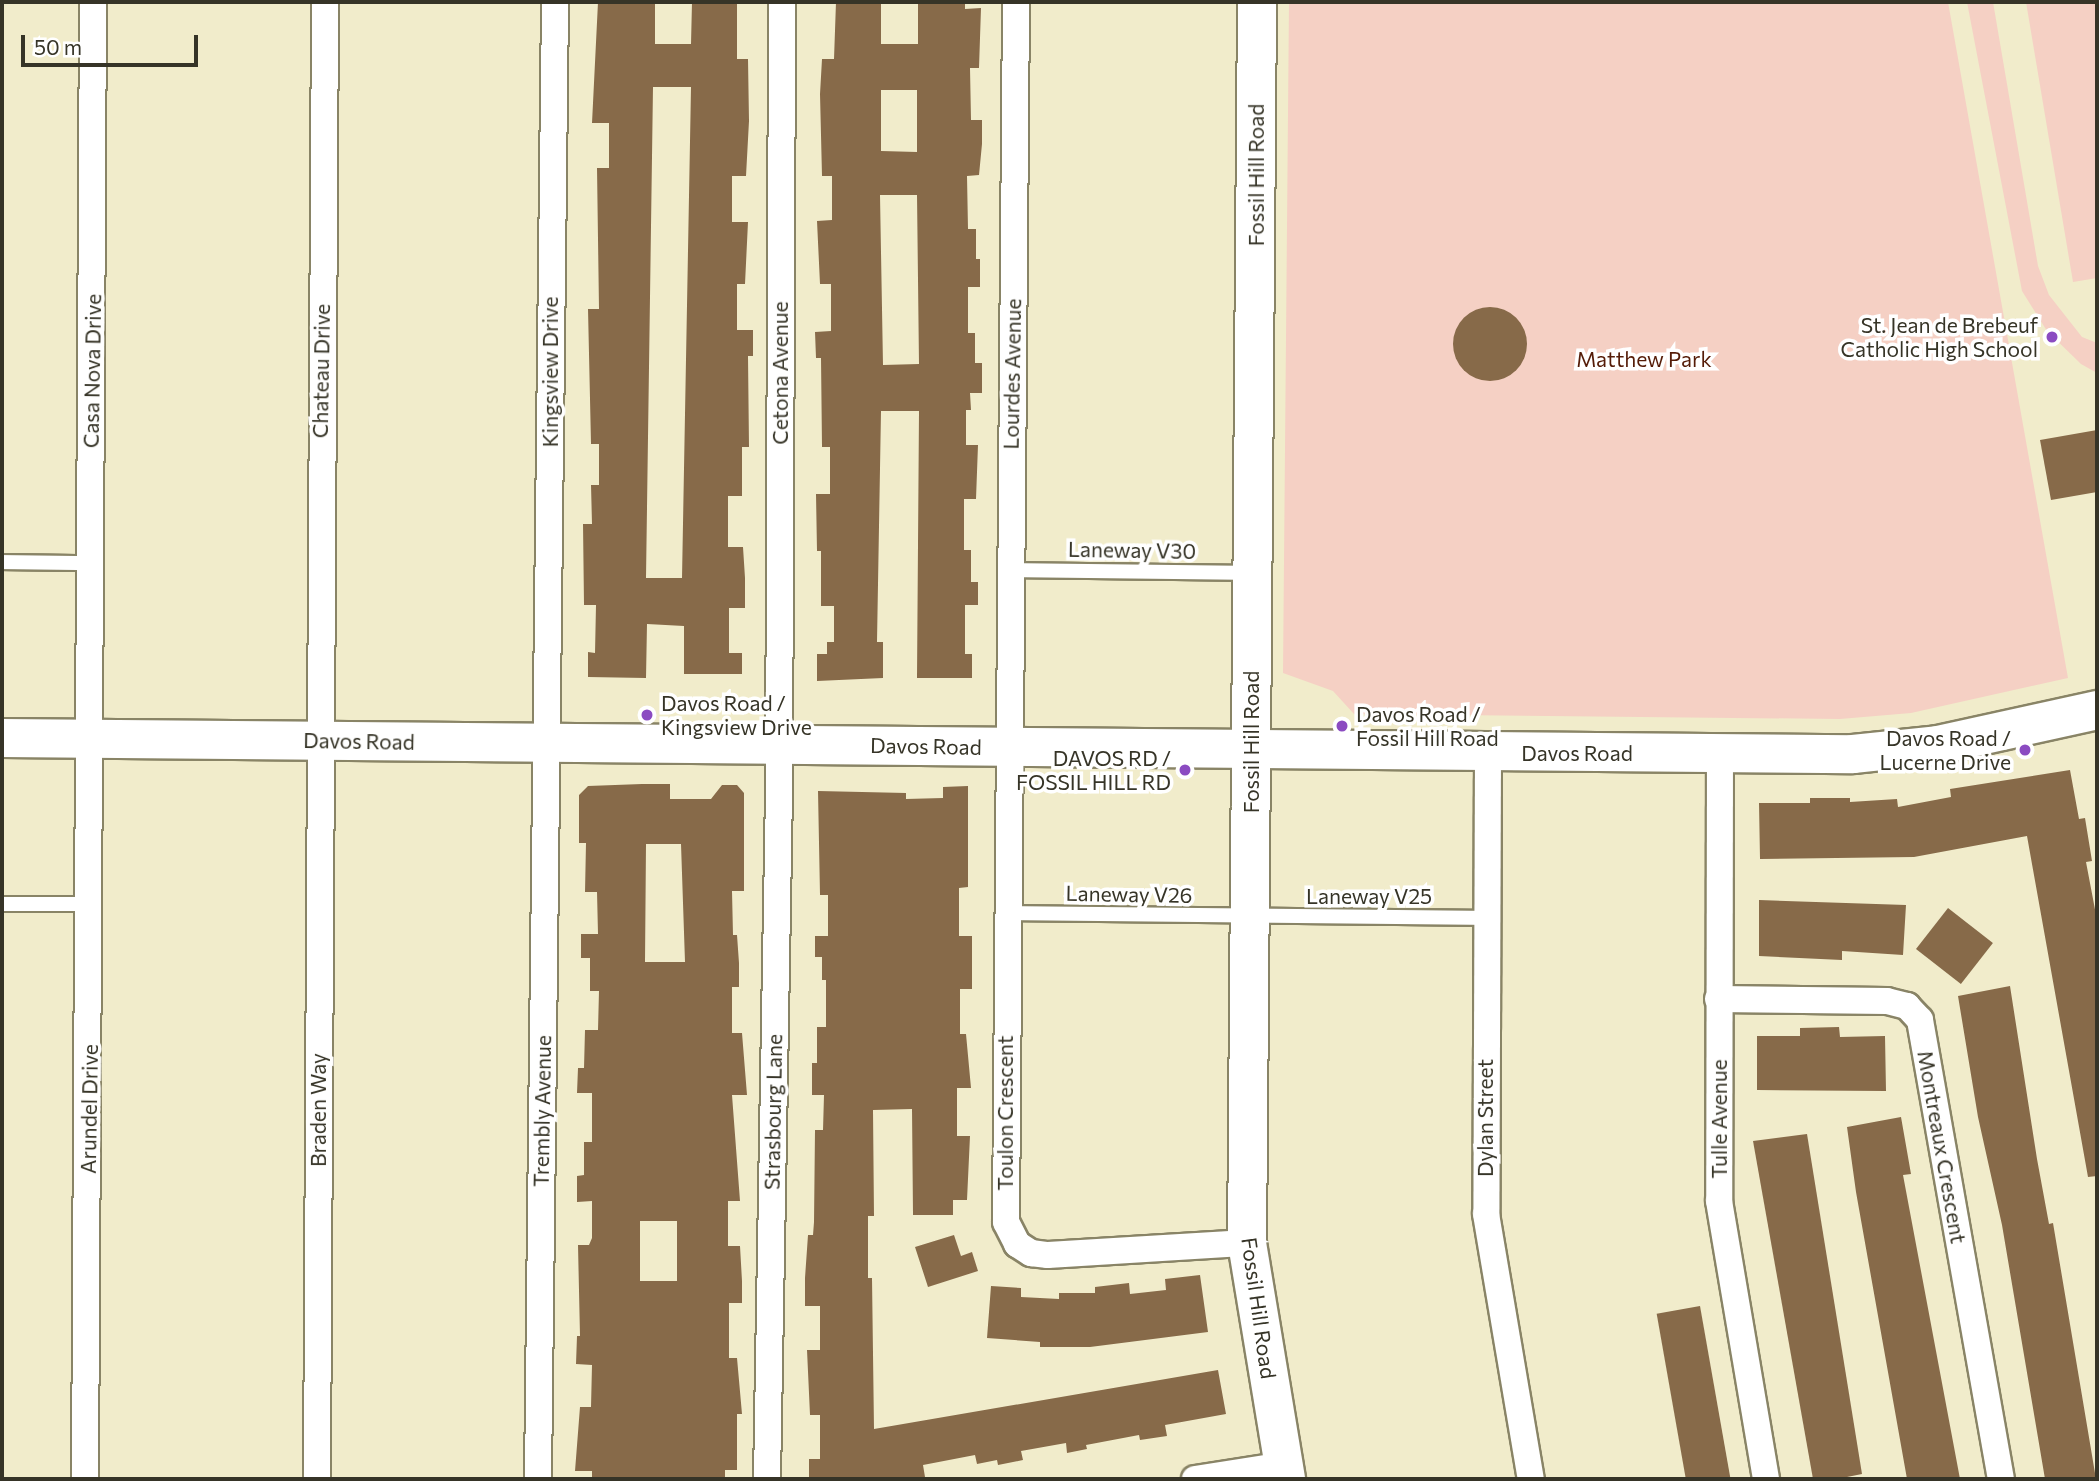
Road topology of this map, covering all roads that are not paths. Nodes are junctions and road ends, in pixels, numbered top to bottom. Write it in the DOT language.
graph roads {
  1 [pos="93,2"];
  2 [pos="325,2"];
  3 [pos="555,2"];
  4 [pos="782,2"];
  5 [pos="1016,2"];
  6 [pos="1257,2"];
  7 [pos="2,562"];
  8 [pos="89,563"];
  9 [pos="1010,570"];
  10 [pos="1253,573"];
  11 [pos="2097,710"];
  12 [pos="2,738"];
  13 [pos="88,739"];
  14 [pos="319,741"];
  15 [pos="547,743"];
  16 [pos="779,744"];
  17 [pos="1009,747"];
  18 [pos="1251,750"];
  19 [pos="1488,752"];
  20 [pos="1720,754"];
  21 [pos="2,904"];
  22 [pos="91,904"];
  23 [pos="1007,913"];
  24 [pos="1250,916"];
  25 [pos="1488,918"];
  26 [pos="1718,999"];
  27 [pos="1247,1243"];
  28 [pos="1285,1472"];
  29 [pos="85,1479"];
  30 [pos="317,1479"];
  31 [pos="538,1479"];
  32 [pos="767,1479"];
  33 [pos="1195,1479"];
  34 [pos="1531,1479"];
  35 [pos="1766,1479"];
  36 [pos="2001,1479"];
  1 -- 8 [label="street, Casa Nova Drive"];
  2 -- 14 [label="street, Chateau Drive"];
  3 -- 15 [label="street, Kingsview Drive"];
  4 -- 16 [label="street, Cetona Avenue"];
  5 -- 9 [label="street, Lourdes Avenue"];
  6 -- 10 [label="street, Fossil Hill Road"];
  7 -- 8 [label="lane"];
  8 -- 13 [label="street, Casa Nova Drive"];
  9 -- 10 [label="lane, Laneway V30"];
  9 -- 17 [label="street, Lourdes Avenue"];
  10 -- 18 [label="street, Fossil Hill Road"];
  11 -- 20 [label="street, Davos Road"];
  12 -- 13 [label="street, Davos Road"];
  13 -- 14 [label="street, Davos Road"];
  13 -- 22 [label="street, Arundel Drive"];
  14 -- 15 [label="street, Davos Road"];
  14 -- 30 [label="street, Braden Way"];
  15 -- 16 [label="street, Davos Road"];
  15 -- 31 [label="street, Trembly Avenue"];
  16 -- 17 [label="street, Davos Road"];
  16 -- 32 [label="street, Strasbourg Lane"];
  17 -- 18 [label="street, Davos Road"];
  17 -- 23 [label="street, Toulon Crescent"];
  18 -- 19 [label="street, Davos Road"];
  18 -- 24 [label="street, Fossil Hill Road"];
  19 -- 20 [label="street, Davos Road"];
  19 -- 25 [label="street, Dylan Street"];
  20 -- 26 [label="street, Tulle Avenue"];
  21 -- 22 [label="lane"];
  22 -- 29 [label="street, Arundel Drive"];
  23 -- 24 [label="lane, Laneway V26"];
  23 -- 27 [label="street, Toulon Crescent"];
  24 -- 25 [label="lane, Laneway V25"];
  24 -- 27 [label="street, Fossil Hill Road"];
  25 -- 34 [label="street, Dylan Street"];
  26 -- 35 [label="street, Tulle Avenue"];
  26 -- 36 [label="street, Montreaux Crescent"];
  27 -- 28 [label="street, Fossil Hill Road"];
  28 -- 33 [label="street"];
}
